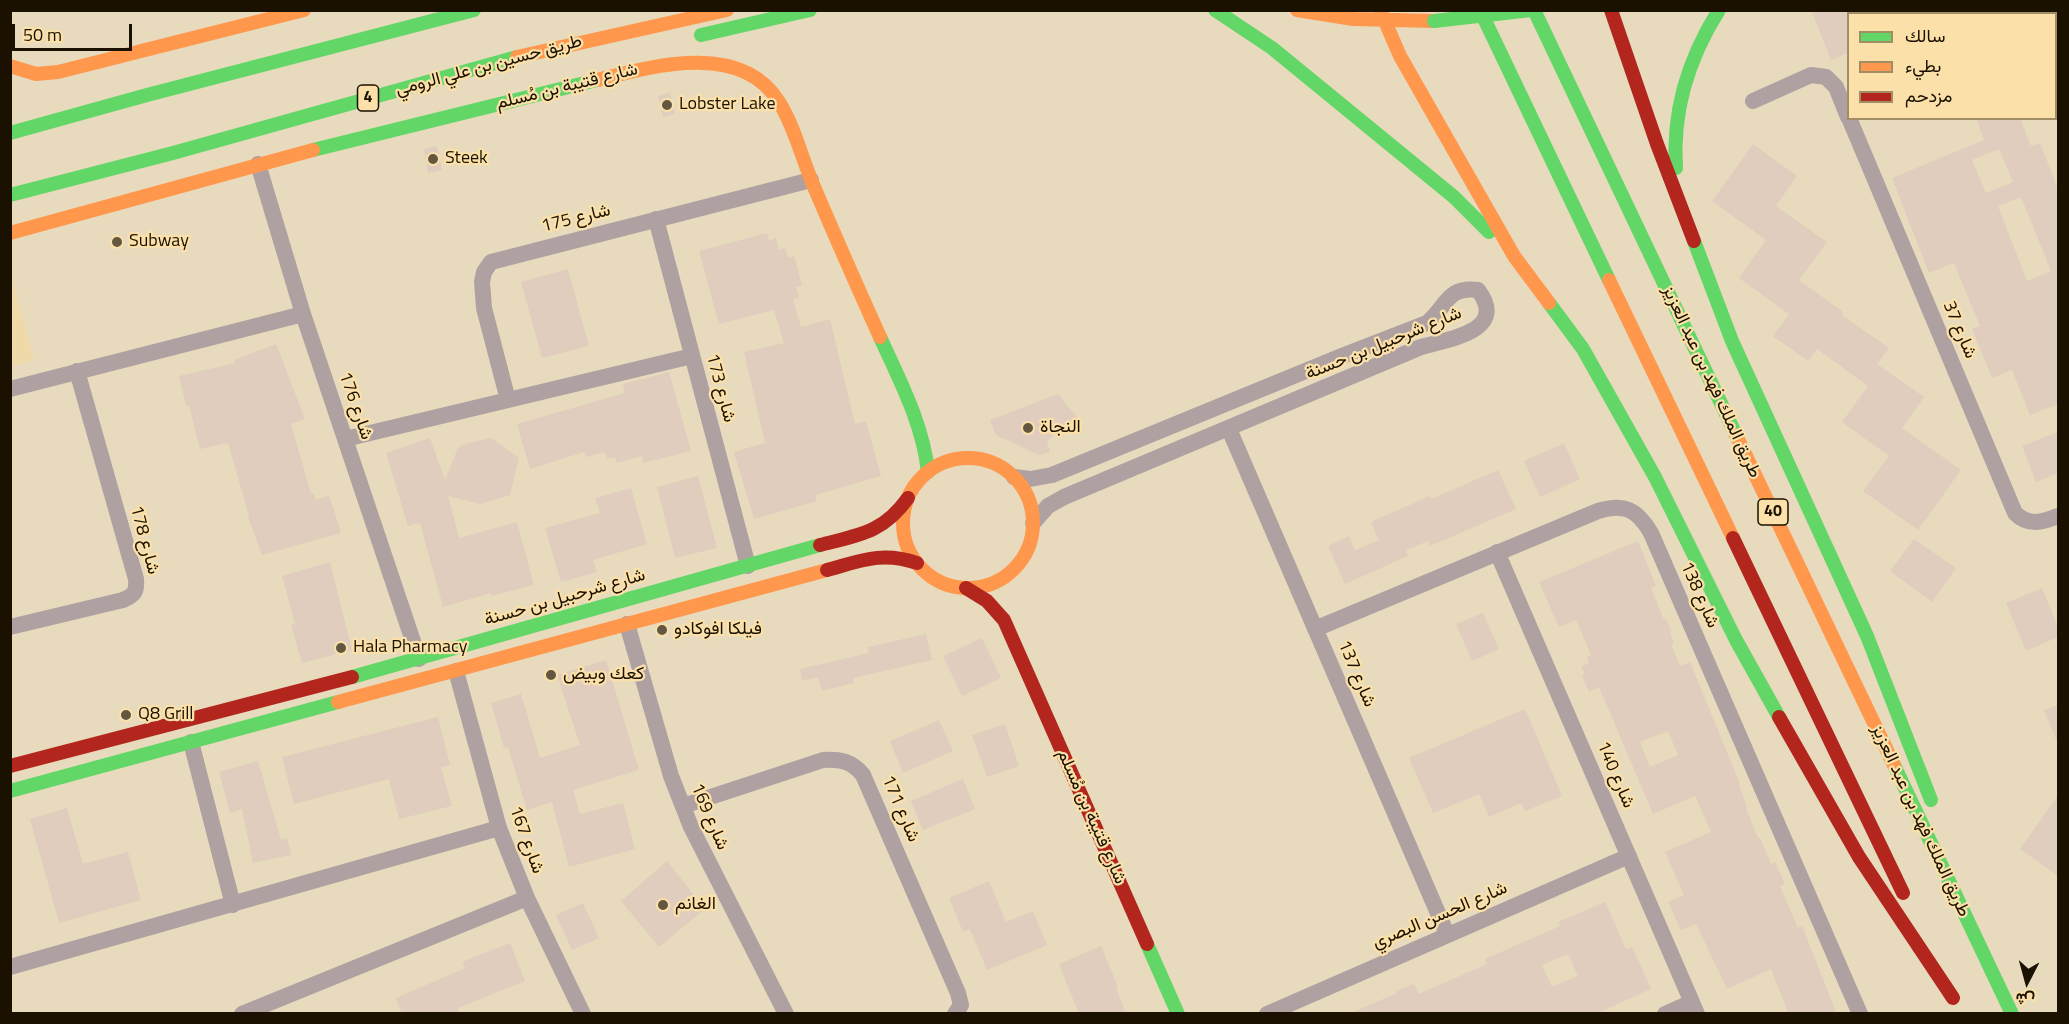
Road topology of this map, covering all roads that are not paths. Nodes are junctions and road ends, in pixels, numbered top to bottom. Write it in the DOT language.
graph roads {
  1 [pos="230,10"];
  2 [pos="304,10"];
  3 [pos="474,10"];
  4 [pos="727,10"];
  5 [pos="810,10"];
  6 [pos="1215,10"];
  7 [pos="1297,10"];
  8 [pos="1480,10"];
  9 [pos="1533,10"];
  10 [pos="1611,10"];
  11 [pos="1719,10"];
  12 [pos="1382,16"];
  13 [pos="277,17"];
  14 [pos="683,39"];
  15 [pos="254,53"];
  16 [pos="10,66"];
  17 [pos="440,93"];
  18 [pos="147,95"];
  19 [pos="1753,101"];
  20 [pos="1847,113"];
  21 [pos="1850,120"];
  22 [pos="10,133"];
  23 [pos="173,153"];
  24 [pos="258,164"];
  25 [pos="811,180"];
  26 [pos="10,195"];
  27 [pos="656,219"];
  28 [pos="10,233"];
  29 [pos="1693,239"];
  30 [pos="1514,256"];
  31 [pos="303,314"];
  32 [pos="692,356"];
  33 [pos="77,371"];
  34 [pos="10,389"];
  35 [pos="508,400"];
  36 [pos="917,420"];
  37 [pos="1229,429"];
  38 [pos="345,439"];
  39 [pos="961,459"];
  40 [pos="928,472"];
  41 [pos="1014,477"];
  42 [pos="908,498"];
  43 [pos="2058,516"];
  44 [pos="1033,523"];
  45 [pos="1497,552"];
  46 [pos="917,563"];
  47 [pos="748,566"];
  48 [pos="966,588"];
  49 [pos="1002,590"];
  50 [pos="1004,620"];
  51 [pos="627,624"];
  52 [pos="10,627"];
  53 [pos="1315,629"];
  54 [pos="419,659"];
  55 [pos="456,670"];
  56 [pos="190,742"];
  57 [pos="10,766"];
  58 [pos="10,791"];
  59 [pos="683,807"];
  60 [pos="1934,808"];
  61 [pos="500,828"];
  62 [pos="1629,856"];
  63 [pos="1955,862"];
  64 [pos="527,898"];
  65 [pos="233,905"];
  66 [pos="1447,934"];
  67 [pos="10,967"];
  68 [pos="1953,998"];
  69 [pos="274,1008"];
  70 [pos="1694,1008"];
  71 [pos="958,1009"];
  72 [pos="242,1014"];
  73 [pos="583,1014"];
  74 [pos="786,1014"];
  75 [pos="1178,1014"];
  76 [pos="1267,1014"];
  77 [pos="1665,1014"];
  78 [pos="1860,1014"];
  79 [pos="1959,1014"];
  80 [pos="2013,1014"];
  1 -- 13 [label="street"];
  2 -- 13 [label="main road"];
  3 -- 18 [label="main road"];
  4 -- 23 [label="main road, طريق حسين بن علي الرومي / 4"];
  5 -- 14 [label="main road"];
  6 -- 30 [label="main road"];
  7 -- 12 [label="main road"];
  8 -- 68 [label="main road"];
  9 -- 12 [label="main road, bridge"];
  9 -- 80 [label="main road, طريق الملك فهد بن عبد العزيز / 40"];
  10 -- 29 [label="main road"];
  11 -- 29 [label="main road"];
  12 -- 30 [label="main road"];
  13 -- 16 [label="main road"];
  15 -- 18 [label="main road"];
  17 -- 23 [label="main road"];
  18 -- 22 [label="main road"];
  19 -- 20 [label="street, شارع 37"];
  21 -- 43 [label="street, شارع 37"];
  23 -- 26 [label="main road, طريق حسين بن علي الرومي / 4"];
  24 -- 25 [label="main road, شارع قتيبة بن مُسلم"];
  24 -- 28 [label="main road, شارع قتيبة بن مُسلم"];
  24 -- 31 [label="street, شارع 176"];
  25 -- 27 [label="street, شارع 175"];
  25 -- 36 [label="main road, شارع قتيبة بن مُسلم"];
  27 -- 32 [label="street, شارع 173"];
  27 -- 35 [label="street, شارع 175"];
  29 -- 60 [label="main road"];
  30 -- 68 [label="main road"];
  31 -- 33 [label="street"];
  31 -- 38 [label="street, شارع 176"];
  32 -- 35 [label="street"];
  32 -- 47 [label="street, شارع 173"];
  33 -- 34 [label="street"];
  33 -- 52 [label="street, شارع 178"];
  35 -- 38 [label="street"];
  36 -- 39 [label="main road, شارع قتيبة بن مُسلم"];
  36 -- 40 [label="main road, شارع قتيبة بن مُسلم"];
  37 -- 41 [label="street, شارع شرحبيل بن حسنة"];
  37 -- 44 [label="street, شارع شرحبيل بن حسنة"];
  37 -- 53 [label="street, شارع 137"];
  38 -- 54 [label="street, شارع 176"];
  39 -- 40 [label="main road"];
  39 -- 41 [label="main road"];
  40 -- 42 [label="main road"];
  41 -- 44 [label="main road"];
  42 -- 46 [label="main road"];
  42 -- 47 [label="main road, شارع شرحبيل بن حسنة"];
  44 -- 49 [label="main road"];
  45 -- 53 [label="street, شارع 138"];
  45 -- 62 [label="street, شارع 140"];
  45 -- 78 [label="street, شارع 138"];
  46 -- 48 [label="main road"];
  46 -- 51 [label="main road"];
  47 -- 54 [label="main road, شارع شرحبيل بن حسنة"];
  48 -- 49 [label="main road"];
  48 -- 50 [label="main road, شارع قتيبة بن مُسلم"];
  49 -- 50 [label="main road, شارع قتيبة بن مُسلم"];
  50 -- 75 [label="main road, شارع قتيبة بن مُسلم"];
  51 -- 55 [label="main road"];
  51 -- 59 [label="street, شارع 169"];
  53 -- 66 [label="street, شارع 137"];
  54 -- 57 [label="main road, شارع شرحبيل بن حسنة"];
  55 -- 56 [label="main road"];
  55 -- 61 [label="street, شارع 167"];
  56 -- 58 [label="main road"];
  56 -- 65 [label="street"];
  59 -- 71 [label="street, شارع 171"];
  59 -- 74 [label="street, شارع 169"];
  61 -- 64 [label="street, شارع 167"];
  61 -- 65 [label="street"];
  62 -- 66 [label="street, شارع الحسن البصري"];
  62 -- 70 [label="street, شارع 140"];
  63 -- 80 [label="main road"];
  64 -- 69 [label="street"];
  64 -- 73 [label="street, شارع 167"];
  65 -- 67 [label="street"];
  66 -- 76 [label="street, شارع الحسن البصري"];
  68 -- 79 [label="main road"];
  69 -- 72 [label="street"];
  70 -- 77 [label="street"];
}
